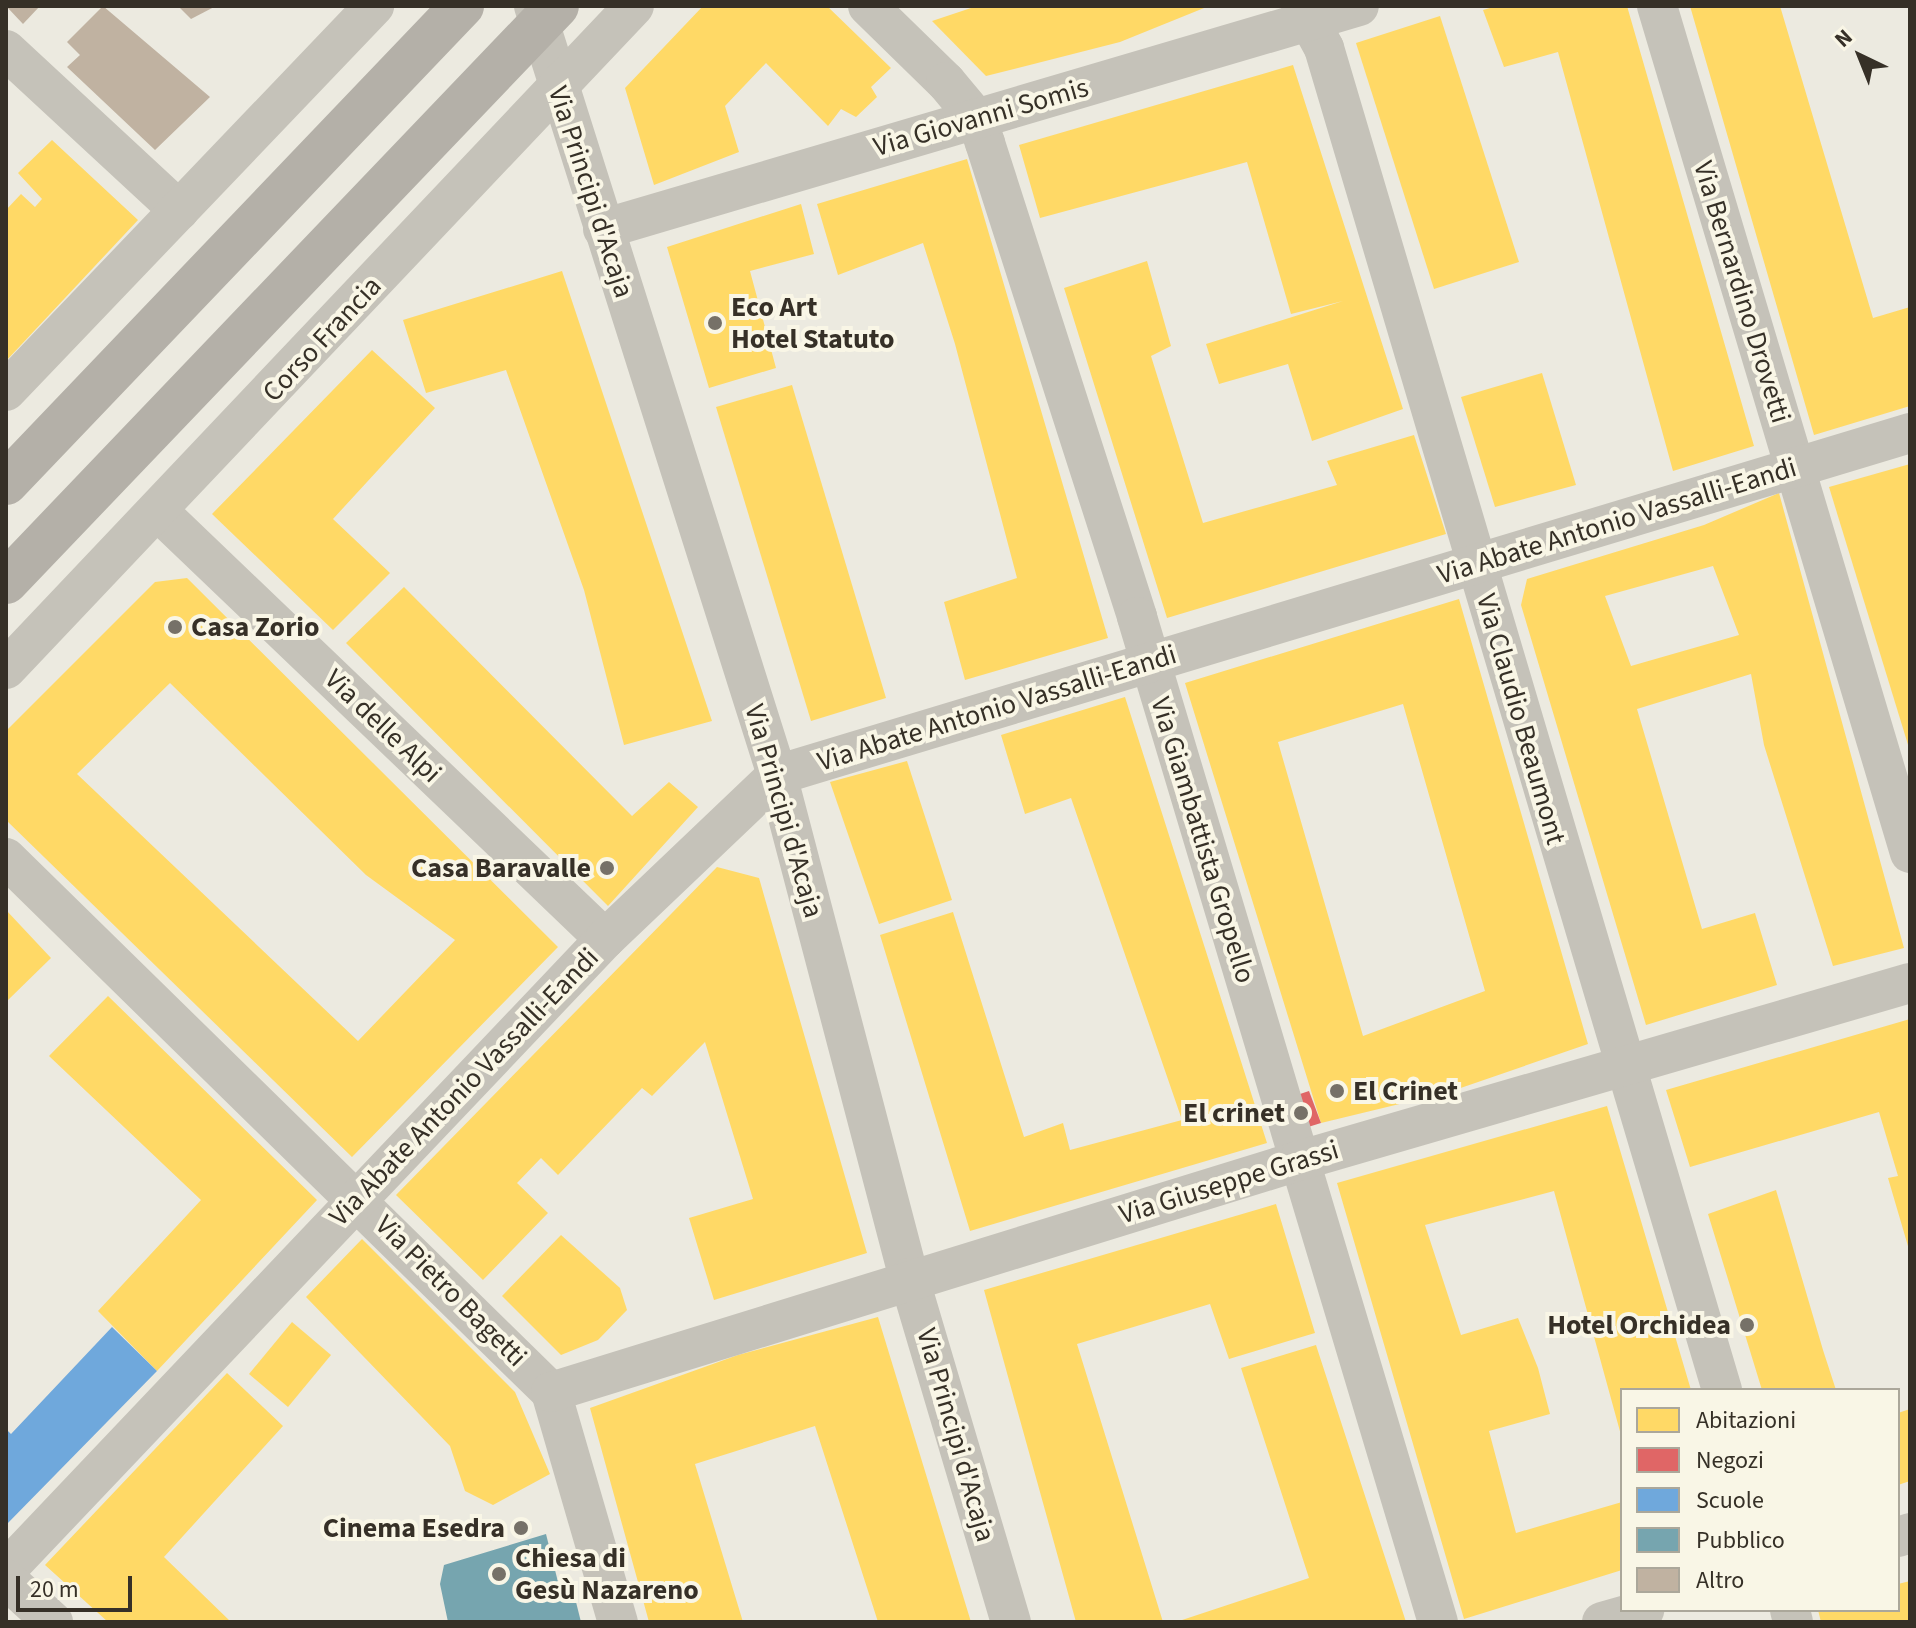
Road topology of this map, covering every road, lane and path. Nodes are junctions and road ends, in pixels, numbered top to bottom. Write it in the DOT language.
graph roads {
  1 [pos="374,6"];
  2 [pos="462,6"];
  3 [pos="634,6"];
  4 [pos="868,6"];
  5 [pos="1359,6"];
  6 [pos="1657,6"];
  7 [pos="543,12"];
  8 [pos="1306,13"];
  9 [pos="6,50"];
  10 [pos="557,86"];
  11 [pos="976,118"];
  12 [pos="179,210"];
  13 [pos="603,229"];
  14 [pos="6,391"];
  15 [pos="1910,433"];
  16 [pos="1795,468"];
  17 [pos="6,483"];
  18 [pos="160,513"];
  19 [pos="1476,564"];
  20 [pos="6,582"];
  21 [pos="1150,662"];
  22 [pos="6,669"];
  23 [pos="777,775"];
  24 [pos="1910,853"];
  25 [pos="6,858"];
  26 [pos="605,939"];
  27 [pos="1910,983"];
  28 [pos="1621,1067"];
  29 [pos="1298,1161"];
  30 [pos="358,1196"];
  31 [pos="909,1278"];
  32 [pos="1721,1388"];
  33 [pos="551,1392"];
  34 [pos="6,1570"];
  35 [pos="6,1579"];
  36 [pos="1637,1612"];
  37 [pos="53,1622"];
  38 [pos="618,1622"];
  39 [pos="1011,1622"];
  40 [pos="1438,1622"];
  41 [pos="1602,1622"];
  1 -- 12 [label="street"];
  2 -- 17 [label="main road"];
  3 -- 10 [label="street, Corso Francia"];
  4 -- 11 [label="street, Via Giambattista Gropello"];
  5 -- 8 [label="street, Via Giovanni Somis"];
  6 -- 16 [label="street, Via Bernardino Drovetti"];
  7 -- 10 [label="street, Via Principi d'Acaja"];
  7 -- 20 [label="main road"];
  8 -- 11 [label="street, Via Giovanni Somis"];
  8 -- 19 [label="street, Via Claudio Beaumont"];
  9 -- 12 [label="street"];
  10 -- 13 [label="street, Via Principi d'Acaja"];
  10 -- 18 [label="street, Corso Francia"];
  11 -- 13 [label="street, Via Giovanni Somis"];
  11 -- 21 [label="street, Via Giambattista Gropello"];
  12 -- 14 [label="street"];
  13 -- 23 [label="street, Via Principi d'Acaja"];
  15 -- 16 [label="street, Via Abate Antonio Vassalli-Eandi"];
  16 -- 19 [label="street, Via Abate Antonio Vassalli-Eandi"];
  16 -- 24 [label="street, Via Bernardino Drovetti"];
  18 -- 22 [label="street, Corso Francia"];
  18 -- 26 [label="street, Via delle Alpi"];
  19 -- 21 [label="street, Via Abate Antonio Vassalli-Eandi"];
  19 -- 28 [label="street, Via Claudio Beaumont"];
  21 -- 23 [label="street, Via Abate Antonio Vassalli-Eandi"];
  21 -- 29 [label="street, Via Giambattista Gropello"];
  23 -- 26 [label="street, Via Abate Antonio Vassalli-Eandi"];
  23 -- 31 [label="street, Via Principi d'Acaja"];
  25 -- 30 [label="street, Via Pietro Bagetti"];
  26 -- 30 [label="street, Via Abate Antonio Vassalli-Eandi"];
  27 -- 28 [label="street, Via Giuseppe Grassi"];
  28 -- 29 [label="street, Via Giuseppe Grassi"];
  28 -- 32 [label="street, Via Claudio Beaumont"];
  29 -- 31 [label="street, Via Giuseppe Grassi"];
  29 -- 40 [label="street, Via Giambattista Gropello"];
  30 -- 33 [label="street, Via Pietro Bagetti"];
  30 -- 34 [label="street, Via Abate Antonio Vassalli-Eandi"];
  31 -- 33 [label="street, Via Giuseppe Grassi"];
  31 -- 39 [label="street, Via Principi d'Acaja"];
  33 -- 38 [label="street, Via Pietro Bagetti"];
  35 -- 37 [label="street"];
  36 -- 41 [label="street"];
}
